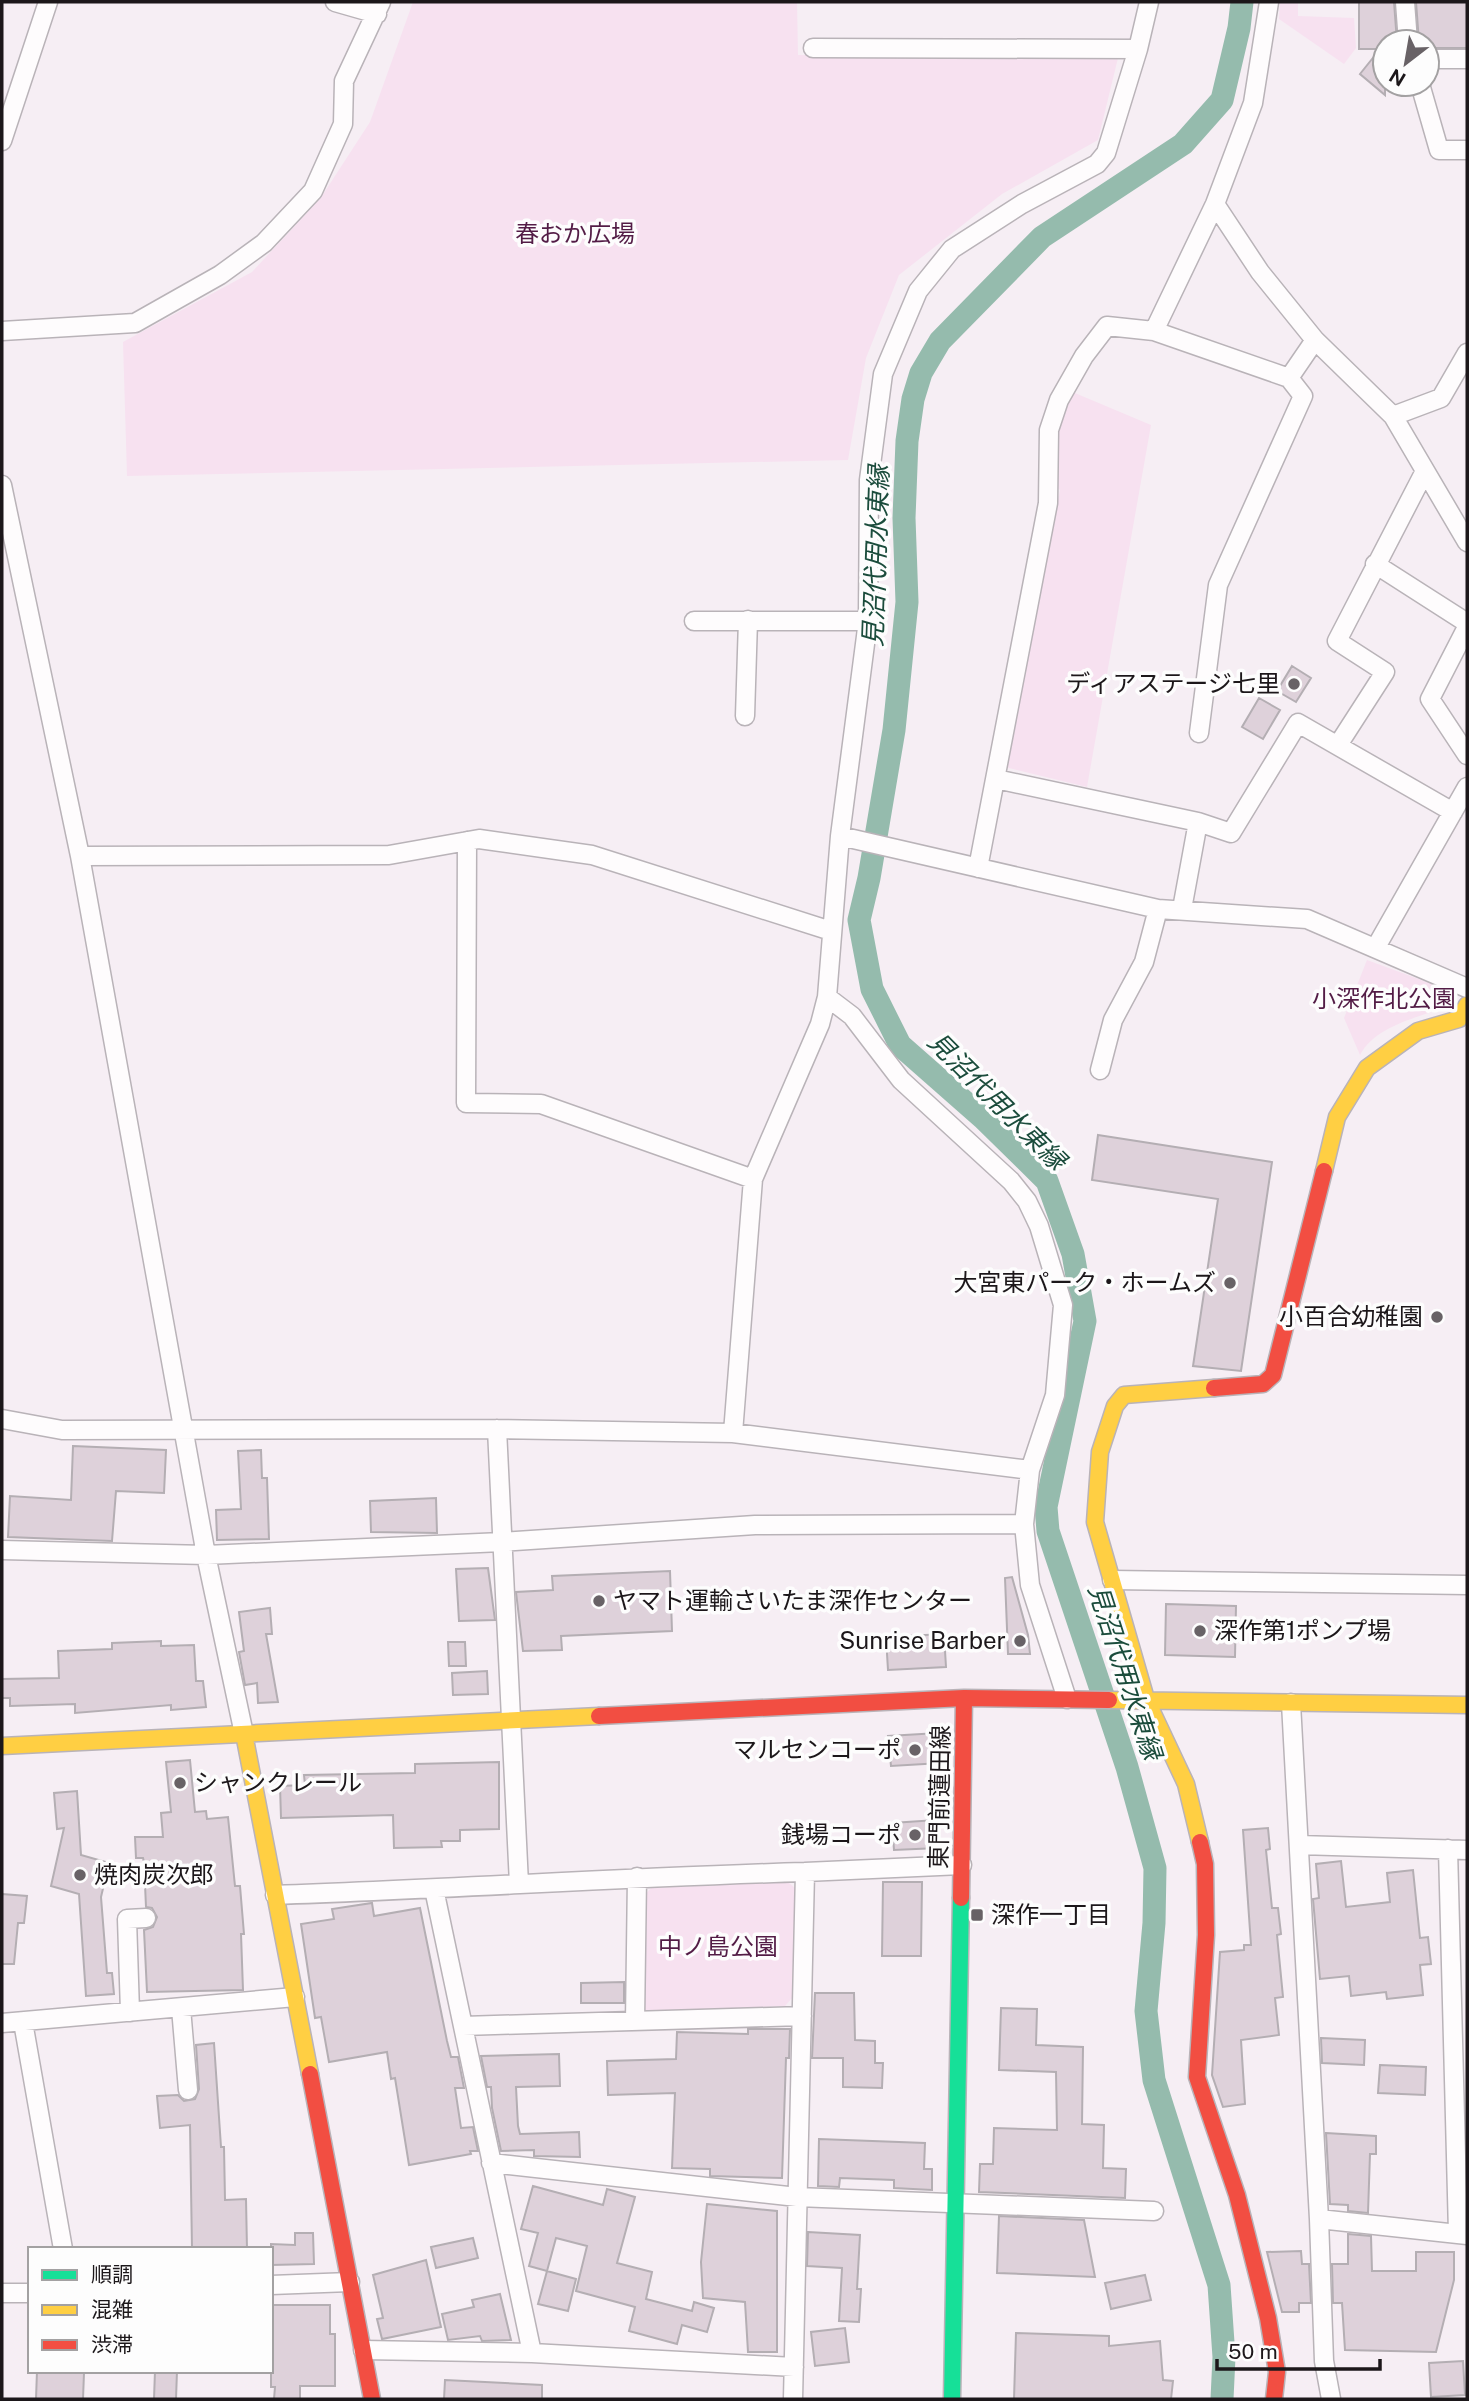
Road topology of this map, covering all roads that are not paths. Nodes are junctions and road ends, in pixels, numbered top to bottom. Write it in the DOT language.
graph roads {
  1 [pos="48,2"];
  2 [pos="335,2"];
  3 [pos="1149,2"];
  4 [pos="1269,2"];
  5 [pos="1405,2"];
  6 [pos="379,8"];
  7 [pos="1407,28"];
  8 [pos="813,48"];
  9 [pos="1138,49"];
  10 [pos="1441,59"];
  11 [pos="1467,59"];
  12 [pos="1424,98"];
  13 [pos="2,141"];
  14 [pos="1467,150"];
  15 [pos="1216,204"];
  16 [pos="2,331"];
  17 [pos="1154,331"];
  18 [pos="1315,340"];
  19 [pos="1467,353"];
  20 [pos="1289,378"];
  21 [pos="1393,415"];
  22 [pos="1425,471"];
  23 [pos="2,485"];
  24 [pos="1467,542"];
  25 [pos="1375,564"];
  26 [pos="748,620"];
  27 [pos="694,621"];
  28 [pos="868,621"];
  29 [pos="1467,625"];
  30 [pos="745,716"];
  31 [pos="1199,733"];
  32 [pos="1338,745"];
  33 [pos="1467,755"];
  34 [pos="996,779"];
  35 [pos="1467,787"];
  36 [pos="1453,812"];
  37 [pos="1198,822"];
  38 [pos="847,837"];
  39 [pos="467,841"];
  40 [pos="80,856"];
  41 [pos="978,868"];
  42 [pos="1158,909"];
  43 [pos="1182,909"];
  44 [pos="831,931"];
  45 [pos="1376,947"];
  46 [pos="1467,988"];
  47 [pos="827,997"];
  48 [pos="1467,1005"];
  49 [pos="1100,1070"];
  50 [pos="753,1179"];
  51 [pos="2,1419"];
  52 [pos="497,1429"];
  53 [pos="185,1432"];
  54 [pos="733,1433"];
  55 [pos="1030,1470"];
  56 [pos="1024,1524"];
  57 [pos="502,1542"];
  58 [pos="2,1550"];
  59 [pos="206,1555"];
  60 [pos="1112,1580"];
  61 [pos="1467,1585"];
  62 [pos="964,1698"];
  63 [pos="1072,1699"];
  64 [pos="1146,1699"];
  65 [pos="1291,1703"];
  66 [pos="1467,1705"];
  67 [pos="511,1720"];
  68 [pos="244,1734"];
  69 [pos="2,1746"];
  70 [pos="1299,1845"];
  71 [pos="1448,1849"];
  72 [pos="1467,1850"];
  73 [pos="962,1865"];
  74 [pos="805,1872"];
  75 [pos="637,1877"];
  76 [pos="519,1884"];
  77 [pos="435,1889"];
  78 [pos="275,1895"];
  79 [pos="146,1918"];
  80 [pos="295,1997"];
  81 [pos="181,2008"];
  82 [pos="130,2012"];
  83 [pos="802,2016"];
  84 [pos="635,2021"];
  85 [pos="23,2022"];
  86 [pos="2,2023"];
  87 [pos="463,2026"];
  88 [pos="188,2090"];
  89 [pos="491,2163"];
  90 [pos="797,2197"];
  91 [pos="956,2202"];
  92 [pos="1154,2211"];
  93 [pos="1320,2219"];
  94 [pos="1462,2234"];
  95 [pos="63,2247"];
  96 [pos="350,2283"];
  97 [pos="273,2285"];
  98 [pos="2,2293"];
  99 [pos="28,2293"];
  100 [pos="363,2350"];
  101 [pos="531,2353"];
  102 [pos="794,2367"];
  103 [pos="372,2399"];
  104 [pos="793,2399"];
  105 [pos="952,2399"];
  106 [pos="1274,2399"];
  107 [pos="1331,2399"];
  1 -- 13 [label="street"];
  2 -- 6 [label="street"];
  3 -- 9 [label="street"];
  4 -- 15 [label="street"];
  5 -- 7 [label="street"];
  6 -- 16 [label="street"];
  8 -- 9 [label="street"];
  9 -- 28 [label="street"];
  10 -- 11 [label="street"];
  12 -- 14 [label="street"];
  15 -- 17 [label="street"];
  15 -- 18 [label="street"];
  17 -- 20 [label="street"];
  17 -- 34 [label="street"];
  18 -- 20 [label="street"];
  18 -- 21 [label="street"];
  19 -- 21 [label="street"];
  20 -- 31 [label="street"];
  21 -- 22 [label="street"];
  22 -- 24 [label="street"];
  22 -- 25 [label="street"];
  23 -- 40 [label="street"];
  25 -- 29 [label="street"];
  25 -- 32 [label="street"];
  26 -- 27 [label="street"];
  26 -- 28 [label="street"];
  26 -- 30 [label="street"];
  28 -- 38 [label="street"];
  29 -- 33 [label="street"];
  32 -- 36 [label="street"];
  32 -- 37 [label="street"];
  34 -- 37 [label="street"];
  34 -- 41 [label="street"];
  35 -- 36 [label="street"];
  36 -- 45 [label="street"];
  37 -- 43 [label="street"];
  38 -- 41 [label="street"];
  38 -- 44 [label="street"];
  39 -- 40 [label="street"];
  39 -- 44 [label="street"];
  39 -- 50 [label="street"];
  40 -- 53 [label="street"];
  41 -- 42 [label="street"];
  42 -- 43 [label="street"];
  42 -- 49 [label="street"];
  43 -- 45 [label="street"];
  44 -- 47 [label="street"];
  45 -- 46 [label="street"];
  47 -- 50 [label="street"];
  47 -- 55 [label="street"];
  48 -- 60 [label="street"];
  50 -- 54 [label="street"];
  51 -- 53 [label="street"];
  52 -- 53 [label="street"];
  52 -- 54 [label="street"];
  52 -- 57 [label="street"];
  53 -- 59 [label="street"];
  54 -- 55 [label="street"];
  55 -- 56 [label="street"];
  56 -- 57 [label="street"];
  56 -- 63 [label="street"];
  57 -- 59 [label="street"];
  57 -- 67 [label="street"];
  58 -- 59 [label="street"];
  59 -- 68 [label="street"];
  60 -- 61 [label="street"];
  60 -- 64 [label="street"];
  62 -- 63 [label="street, 東門前蓮田線"];
  62 -- 67 [label="street"];
  62 -- 73 [label="street, 東門前蓮田線"];
  63 -- 64 [label="street, 東門前蓮田線"];
  64 -- 65 [label="street, 東門前蓮田線"];
  64 -- 106 [label="street"];
  65 -- 66 [label="street, 東門前蓮田線"];
  65 -- 70 [label="street"];
  67 -- 68 [label="street"];
  67 -- 76 [label="street"];
  68 -- 69 [label="street"];
  68 -- 78 [label="street"];
  70 -- 71 [label="street"];
  70 -- 93 [label="street"];
  71 -- 72 [label="street"];
  71 -- 94 [label="street"];
  73 -- 74 [label="street"];
  73 -- 91 [label="street, 東門前蓮田線"];
  74 -- 75 [label="street"];
  74 -- 83 [label="street"];
  75 -- 76 [label="street"];
  75 -- 84 [label="street"];
  76 -- 77 [label="street"];
  77 -- 78 [label="street"];
  77 -- 87 [label="street"];
  78 -- 80 [label="street"];
  79 -- 82 [label="street"];
  80 -- 81 [label="street"];
  80 -- 96 [label="street"];
  81 -- 82 [label="street"];
  81 -- 88 [label="street"];
  82 -- 85 [label="street"];
  83 -- 84 [label="street"];
  83 -- 90 [label="street"];
  84 -- 87 [label="street"];
  85 -- 86 [label="street"];
  85 -- 95 [label="street"];
  87 -- 89 [label="street"];
  89 -- 90 [label="street"];
  89 -- 101 [label="street"];
  90 -- 91 [label="street"];
  90 -- 102 [label="street"];
  91 -- 92 [label="street"];
  91 -- 105 [label="street, 東門前蓮田線"];
  93 -- 94 [label="street"];
  93 -- 107 [label="street"];
  96 -- 97 [label="street"];
  96 -- 100 [label="street"];
  98 -- 99 [label="street"];
  100 -- 101 [label="street"];
  100 -- 103 [label="street"];
  101 -- 102 [label="street"];
  102 -- 104 [label="street"];
}
